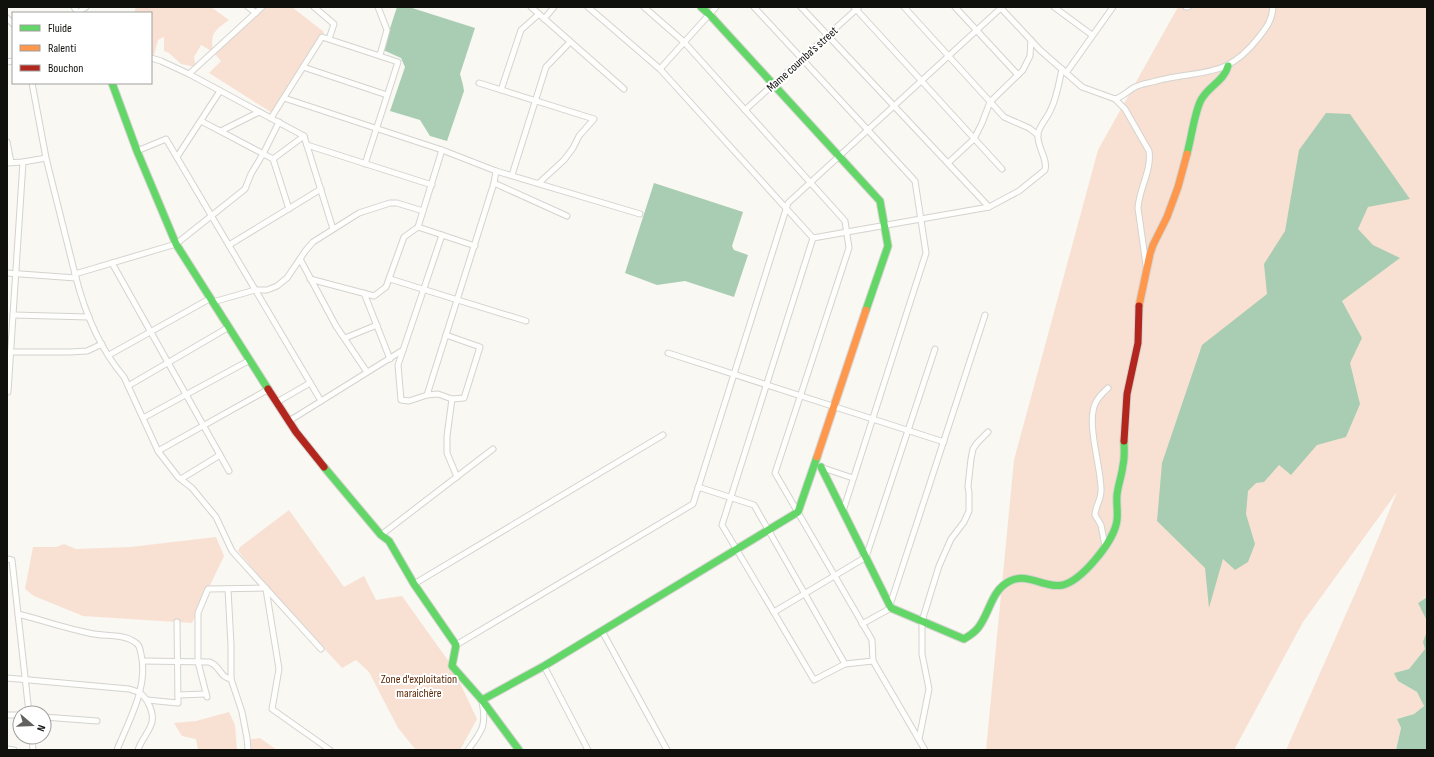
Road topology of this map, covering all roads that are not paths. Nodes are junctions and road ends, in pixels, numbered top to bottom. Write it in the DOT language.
graph roads {
  1 [pos="248,7"];
  2 [pos="262,7"];
  3 [pos="314,7"];
  4 [pos="378,7"];
  5 [pos="531,7"];
  6 [pos="554,7"];
  7 [pos="588,7"];
  8 [pos="644,7"];
  9 [pos="701,7"];
  10 [pos="716,7"];
  11 [pos="754,7"];
  12 [pos="801,7"];
  13 [pos="904,7"];
  14 [pos="955,7"];
  15 [pos="1001,7"];
  16 [pos="1054,7"];
  17 [pos="1113,7"];
  18 [pos="1273,7"];
  19 [pos="856,8"];
  20 [pos="256,13"];
  21 [pos="539,14"];
  22 [pos="709,14"];
  23 [pos="544,19"];
  24 [pos="977,30"];
  25 [pos="828,35"];
  26 [pos="1092,35"];
  27 [pos="329,39"];
  28 [pos="1030,40"];
  29 [pos="570,42"];
  30 [pos="684,42"];
  31 [pos="380,56"];
  32 [pos="949,56"];
  33 [pos="152,58"];
  34 [pos="802,59"];
  35 [pos="1228,66"];
  36 [pos="303,67"];
  37 [pos="660,69"];
  38 [pos="1064,71"];
  39 [pos="189,74"];
  40 [pos="1018,75"];
  41 [pos="921,81"];
  42 [pos="479,83"];
  43 [pos="32,84"];
  44 [pos="112,84"];
  45 [pos="774,84"];
  46 [pos="624,89"];
  47 [pos="501,90"];
  48 [pos="220,91"];
  49 [pos="387,95"];
  50 [pos="284,98"];
  51 [pos="1115,99"];
  52 [pos="536,101"];
  53 [pos="990,102"];
  54 [pos="894,106"];
  55 [pos="745,110"];
  56 [pos="259,112"];
  57 [pos="272,118"];
  58 [pos="201,120"];
  59 [pos="279,122"];
  60 [pos="376,128"];
  61 [pos="868,130"];
  62 [pos="221,131"];
  63 [pos="1038,135"];
  64 [pos="304,136"];
  65 [pos="974,139"];
  66 [pos="7,142"];
  67 [pos="307,145"];
  68 [pos="442,150"];
  69 [pos="137,151"];
  70 [pos="263,154"];
  71 [pos="839,156"];
  72 [pos="177,157"];
  73 [pos="46,158"];
  74 [pos="273,160"];
  75 [pos="9,162"];
  76 [pos="23,162"];
  77 [pos="948,163"];
  78 [pos="365,164"];
  79 [pos="1002,169"];
  80 [pos="496,171"];
  81 [pos="512,175"];
  82 [pos="494,183"];
  83 [pos="539,183"];
  84 [pos="810,183"];
  85 [pos="432,184"];
  86 [pos="321,189"];
  87 [pos="989,207"];
  88 [pos="289,209"];
  89 [pos="786,210"];
  90 [pos="423,211"];
  91 [pos="640,214"];
  92 [pos="212,216"];
  93 [pos="567,216"];
  94 [pos="921,219"];
  95 [pos="884,225"];
  96 [pos="418,227"];
  97 [pos="333,229"];
  98 [pos="847,232"];
  99 [pos="442,235"];
  100 [pos="813,238"];
  101 [pos="176,244"];
  102 [pos="229,245"];
  103 [pos="474,246"];
  104 [pos="300,260"];
  105 [pos="112,263"];
  106 [pos="1147,271"];
  107 [pos="7,273"];
  108 [pos="16,273"];
  109 [pos="75,276"];
  110 [pos="310,279"];
  111 [pos="390,279"];
  112 [pos="424,289"];
  113 [pos="256,290"];
  114 [pos="364,293"];
  115 [pos="212,300"];
  116 [pos="458,300"];
  117 [pos="13,315"];
  118 [pos="986,315"];
  119 [pos="89,317"];
  120 [pos="526,321"];
  121 [pos="377,325"];
  122 [pos="229,327"];
  123 [pos="151,332"];
  124 [pos="446,335"];
  125 [pos="345,338"];
  126 [pos="102,344"];
  127 [pos="935,349"];
  128 [pos="403,350"];
  129 [pos="10,352"];
  130 [pos="668,353"];
  131 [pos="109,355"];
  132 [pos="390,359"];
  133 [pos="250,360"];
  134 [pos="168,363"];
  135 [pos="367,372"];
  136 [pos="734,374"];
  137 [pos="310,383"];
  138 [pos="767,385"];
  139 [pos="128,386"];
  140 [pos="1108,388"];
  141 [pos="268,389"];
  142 [pos="8,392"];
  143 [pos="186,395"];
  144 [pos="427,395"];
  145 [pos="800,396"];
  146 [pos="452,399"];
  147 [pos="320,401"];
  148 [pos="277,402"];
  149 [pos="834,406"];
  150 [pos="143,418"];
  151 [pos="872,419"];
  152 [pos="289,421"];
  153 [pos="204,426"];
  154 [pos="908,430"];
  155 [pos="988,432"];
  156 [pos="663,435"];
  157 [pos="944,442"];
  158 [pos="492,449"];
  159 [pos="158,451"];
  160 [pos="220,455"];
  161 [pos="817,466"];
  162 [pos="229,471"];
  163 [pos="457,477"];
  164 [pos="853,478"];
  165 [pos="181,479"];
  166 [pos="698,487"];
  167 [pos="731,498"];
  168 [pos="843,511"];
  169 [pos="798,512"];
  170 [pos="768,530"];
  171 [pos="381,535"];
  172 [pos="1105,546"];
  173 [pos="737,549"];
  174 [pos="866,557"];
  175 [pos="7,559"];
  176 [pos="835,576"];
  177 [pos="414,584"];
  178 [pos="266,588"];
  179 [pos="228,589"];
  180 [pos="805,594"];
  181 [pos="891,606"];
  182 [pos="774,612"];
  183 [pos="18,614"];
  184 [pos="922,621"];
  185 [pos="177,622"];
  186 [pos="862,624"];
  187 [pos="602,631"];
  188 [pos="456,645"];
  189 [pos="321,648"];
  190 [pos="143,661"];
  191 [pos="873,661"];
  192 [pos="178,662"];
  193 [pos="198,662"];
  194 [pos="845,664"];
  195 [pos="544,666"];
  196 [pos="7,678"];
  197 [pos="231,678"];
  198 [pos="25,680"];
  199 [pos="140,692"];
  200 [pos="178,695"];
  201 [pos="147,700"];
  202 [pos="482,700"];
  203 [pos="28,705"];
  204 [pos="52,718"];
  205 [pos="98,721"];
  206 [pos="919,739"];
  207 [pos="7,749"];
  208 [pos="14,750"];
  209 [pos="117,750"];
  210 [pos="138,750"];
  211 [pos="248,750"];
  212 [pos="330,750"];
  213 [pos="468,750"];
  214 [pos="519,750"];
  215 [pos="588,750"];
  216 [pos="667,750"];
  217 [pos="925,750"];
  1 -- 20 [label="street"];
  2 -- 20 [label="street"];
  3 -- 27 [label="street"];
  4 -- 31 [label="street"];
  5 -- 21 [label="street"];
  6 -- 23 [label="street"];
  7 -- 37 [label="street"];
  8 -- 30 [label="street"];
  9 -- 22 [label="street"];
  10 -- 22 [label="street"];
  11 -- 34 [label="street"];
  12 -- 25 [label="street"];
  13 -- 32 [label="street"];
  14 -- 24 [label="street"];
  15 -- 24 [label="street"];
  15 -- 28 [label="street"];
  16 -- 26 [label="street"];
  17 -- 26 [label="street"];
  18 -- 35 [label="street"];
  19 -- 25 [label="street, Mame coumba's street"];
  19 -- 41 [label="street"];
  20 -- 39 [label="street"];
  21 -- 23 [label="street"];
  21 -- 47 [label="street"];
  22 -- 30 [label="street"];
  22 -- 45 [label="street"];
  23 -- 29 [label="street"];
  24 -- 32 [label="street"];
  24 -- 40 [label="street"];
  25 -- 34 [label="street, Mame coumba's street"];
  25 -- 54 [label="street"];
  26 -- 38 [label="street"];
  27 -- 31 [label="street"];
  27 -- 36 [label="street"];
  28 -- 38 [label="street"];
  28 -- 40 [label="street"];
  29 -- 46 [label="street"];
  29 -- 52 [label="street"];
  30 -- 37 [label="street"];
  30 -- 55 [label="street"];
  31 -- 49 [label="street"];
  32 -- 41 [label="street"];
  32 -- 53 [label="street"];
  33 -- 39 [label="street"];
  34 -- 45 [label="street, Mame coumba's street"];
  34 -- 61 [label="street"];
  35 -- 51 [label="street"];
  35 -- 106 [label="street"];
  36 -- 49 [label="street"];
  36 -- 50 [label="street"];
  37 -- 89 [label="street"];
  38 -- 51 [label="street"];
  38 -- 63 [label="street"];
  39 -- 48 [label="street"];
  40 -- 53 [label="street"];
  41 -- 54 [label="street"];
  41 -- 65 [label="street"];
  42 -- 47 [label="street"];
  43 -- 73 [label="street"];
  44 -- 69 [label="street"];
  45 -- 55 [label="street, Mame coumba's street"];
  45 -- 71 [label="street"];
  47 -- 52 [label="street"];
  48 -- 56 [label="street"];
  48 -- 58 [label="street"];
  49 -- 60 [label="street"];
  50 -- 57 [label="street"];
  50 -- 60 [label="street"];
  51 -- 106 [label="street"];
  52 -- 81 [label="street"];
  52 -- 83 [label="street"];
  53 -- 63 [label="street"];
  53 -- 65 [label="street"];
  54 -- 61 [label="street"];
  54 -- 77 [label="street"];
  55 -- 84 [label="street"];
  56 -- 57 [label="street"];
  56 -- 62 [label="street"];
  57 -- 59 [label="street"];
  58 -- 62 [label="street"];
  58 -- 72 [label="street"];
  59 -- 64 [label="street"];
  59 -- 70 [label="street"];
  60 -- 68 [label="street"];
  60 -- 78 [label="street"];
  61 -- 71 [label="street"];
  61 -- 94 [label="street"];
  62 -- 70 [label="street"];
  63 -- 87 [label="street"];
  64 -- 67 [label="street"];
  64 -- 74 [label="street"];
  65 -- 77 [label="street"];
  65 -- 79 [label="street"];
  66 -- 75 [label="street"];
  67 -- 78 [label="street"];
  67 -- 86 [label="street"];
  68 -- 80 [label="street"];
  68 -- 85 [label="street"];
  69 -- 72 [label="street"];
  69 -- 101 [label="street"];
  70 -- 74 [label="street"];
  70 -- 92 [label="street"];
  71 -- 84 [label="street"];
  71 -- 95 [label="street"];
  72 -- 92 [label="street"];
  73 -- 76 [label="street"];
  73 -- 109 [label="street"];
  74 -- 88 [label="street"];
  75 -- 76 [label="street"];
  76 -- 108 [label="street"];
  77 -- 87 [label="street"];
  78 -- 85 [label="street"];
  80 -- 81 [label="street"];
  80 -- 82 [label="street"];
  81 -- 83 [label="street"];
  82 -- 93 [label="street"];
  82 -- 103 [label="street"];
  83 -- 91 [label="street"];
  84 -- 89 [label="street"];
  84 -- 98 [label="street"];
  85 -- 90 [label="street"];
  86 -- 88 [label="street"];
  86 -- 97 [label="street"];
  87 -- 94 [label="street"];
  88 -- 102 [label="street"];
  89 -- 100 [label="street"];
  89 -- 136 [label="street"];
  90 -- 96 [label="street"];
  90 -- 97 [label="street"];
  92 -- 101 [label="street"];
  92 -- 102 [label="street"];
  94 -- 95 [label="street"];
  94 -- 151 [label="street"];
  95 -- 98 [label="street"];
  95 -- 149 [label="street"];
  96 -- 99 [label="street"];
  96 -- 111 [label="street"];
  97 -- 104 [label="street"];
  98 -- 100 [label="street"];
  98 -- 145 [label="street"];
  99 -- 103 [label="street"];
  99 -- 112 [label="street"];
  100 -- 138 [label="street"];
  101 -- 105 [label="street"];
  101 -- 115 [label="street"];
  102 -- 113 [label="street"];
  103 -- 116 [label="street"];
  104 -- 110 [label="street"];
  104 -- 113 [label="street"];
  105 -- 109 [label="street"];
  105 -- 123 [label="street"];
  106 -- 172 [label="street"];
  107 -- 108 [label="street"];
  108 -- 109 [label="street"];
  108 -- 117 [label="street"];
  109 -- 119 [label="street"];
  110 -- 114 [label="street"];
  110 -- 125 [label="street"];
  111 -- 112 [label="street"];
  111 -- 114 [label="street"];
  112 -- 116 [label="street"];
  112 -- 128 [label="street"];
  113 -- 115 [label="street"];
  113 -- 137 [label="street"];
  114 -- 121 [label="street"];
  115 -- 122 [label="street"];
  115 -- 123 [label="street"];
  116 -- 120 [label="street"];
  116 -- 124 [label="street"];
  117 -- 119 [label="street"];
  117 -- 129 [label="street"];
  118 -- 157 [label="street"];
  119 -- 126 [label="street"];
  121 -- 125 [label="street"];
  121 -- 132 [label="street"];
  122 -- 133 [label="street"];
  122 -- 134 [label="street"];
  123 -- 131 [label="street"];
  123 -- 134 [label="street"];
  124 -- 144 [label="street"];
  124 -- 146 [label="street"];
  125 -- 135 [label="street"];
  126 -- 129 [label="street"];
  126 -- 131 [label="street"];
  127 -- 154 [label="street"];
  128 -- 132 [label="street"];
  128 -- 144 [label="street"];
  129 -- 142 [label="street"];
  130 -- 136 [label="street"];
  131 -- 139 [label="street"];
  132 -- 135 [label="street"];
  133 -- 141 [label="street"];
  133 -- 143 [label="street"];
  134 -- 139 [label="street"];
  134 -- 143 [label="street"];
  135 -- 147 [label="street"];
  136 -- 138 [label="street"];
  136 -- 166 [label="street"];
  137 -- 147 [label="street"];
  137 -- 148 [label="street"];
  138 -- 145 [label="street"];
  138 -- 167 [label="street"];
  139 -- 150 [label="street"];
  140 -- 172 [label="street"];
  141 -- 148 [label="street"];
  141 -- 153 [label="street"];
  143 -- 150 [label="street"];
  143 -- 153 [label="street"];
  144 -- 146 [label="street"];
  145 -- 149 [label="street"];
  145 -- 169 [label="street"];
  146 -- 163 [label="street"];
  147 -- 152 [label="street"];
  148 -- 152 [label="street"];
  149 -- 151 [label="street"];
  149 -- 161 [label="street"];
  150 -- 159 [label="street"];
  151 -- 154 [label="street"];
  151 -- 164 [label="street"];
  152 -- 171 [label="street"];
  153 -- 159 [label="street"];
  153 -- 160 [label="street"];
  154 -- 157 [label="street"];
  154 -- 174 [label="street"];
  155 -- 184 [label="street"];
  156 -- 177 [label="street"];
  157 -- 181 [label="street"];
  158 -- 163 [label="street"];
  159 -- 165 [label="street"];
  160 -- 162 [label="street"];
  160 -- 165 [label="street"];
  161 -- 164 [label="street"];
  161 -- 168 [label="street"];
  161 -- 169 [label="street"];
  163 -- 171 [label="street"];
  164 -- 168 [label="street"];
  165 -- 178 [label="street"];
  166 -- 167 [label="street"];
  166 -- 188 [label="street"];
  167 -- 170 [label="street"];
  167 -- 173 [label="street"];
  168 -- 174 [label="street"];
  169 -- 170 [label="street"];
  169 -- 176 [label="street"];
  170 -- 173 [label="street"];
  170 -- 180 [label="street"];
  171 -- 177 [label="street"];
  172 -- 184 [label="street"];
  173 -- 182 [label="street"];
  173 -- 187 [label="street"];
  174 -- 176 [label="street"];
  174 -- 181 [label="street"];
  175 -- 183 [label="street"];
  176 -- 180 [label="street"];
  176 -- 186 [label="street"];
  177 -- 188 [label="street"];
  178 -- 179 [label="street"];
  178 -- 189 [label="street"];
  178 -- 212 [label="street"];
  179 -- 193 [label="street"];
  179 -- 197 [label="street"];
  180 -- 182 [label="street"];
  180 -- 194 [label="street"];
  181 -- 184 [label="street"];
  181 -- 186 [label="street"];
  182 -- 194 [label="street"];
  183 -- 190 [label="street"];
  183 -- 198 [label="street"];
  184 -- 206 [label="street"];
  185 -- 192 [label="street"];
  186 -- 191 [label="street"];
  187 -- 195 [label="street"];
  187 -- 216 [label="street"];
  188 -- 202 [label="street"];
  190 -- 192 [label="street"];
  190 -- 199 [label="street"];
  191 -- 194 [label="street"];
  191 -- 206 [label="street"];
  192 -- 193 [label="street"];
  192 -- 200 [label="street"];
  193 -- 197 [label="street"];
  193 -- 200 [label="street"];
  195 -- 202 [label="street"];
  195 -- 215 [label="street"];
  196 -- 198 [label="street"];
  197 -- 211 [label="street"];
  198 -- 199 [label="street"];
  198 -- 203 [label="street"];
  199 -- 201 [label="street"];
  199 -- 209 [label="street"];
  200 -- 201 [label="street"];
  201 -- 210 [label="street"];
  202 -- 213 [label="street"];
  202 -- 214 [label="street"];
  204 -- 205 [label="street"];
  206 -- 217 [label="street"];
  207 -- 208 [label="street"];
}
